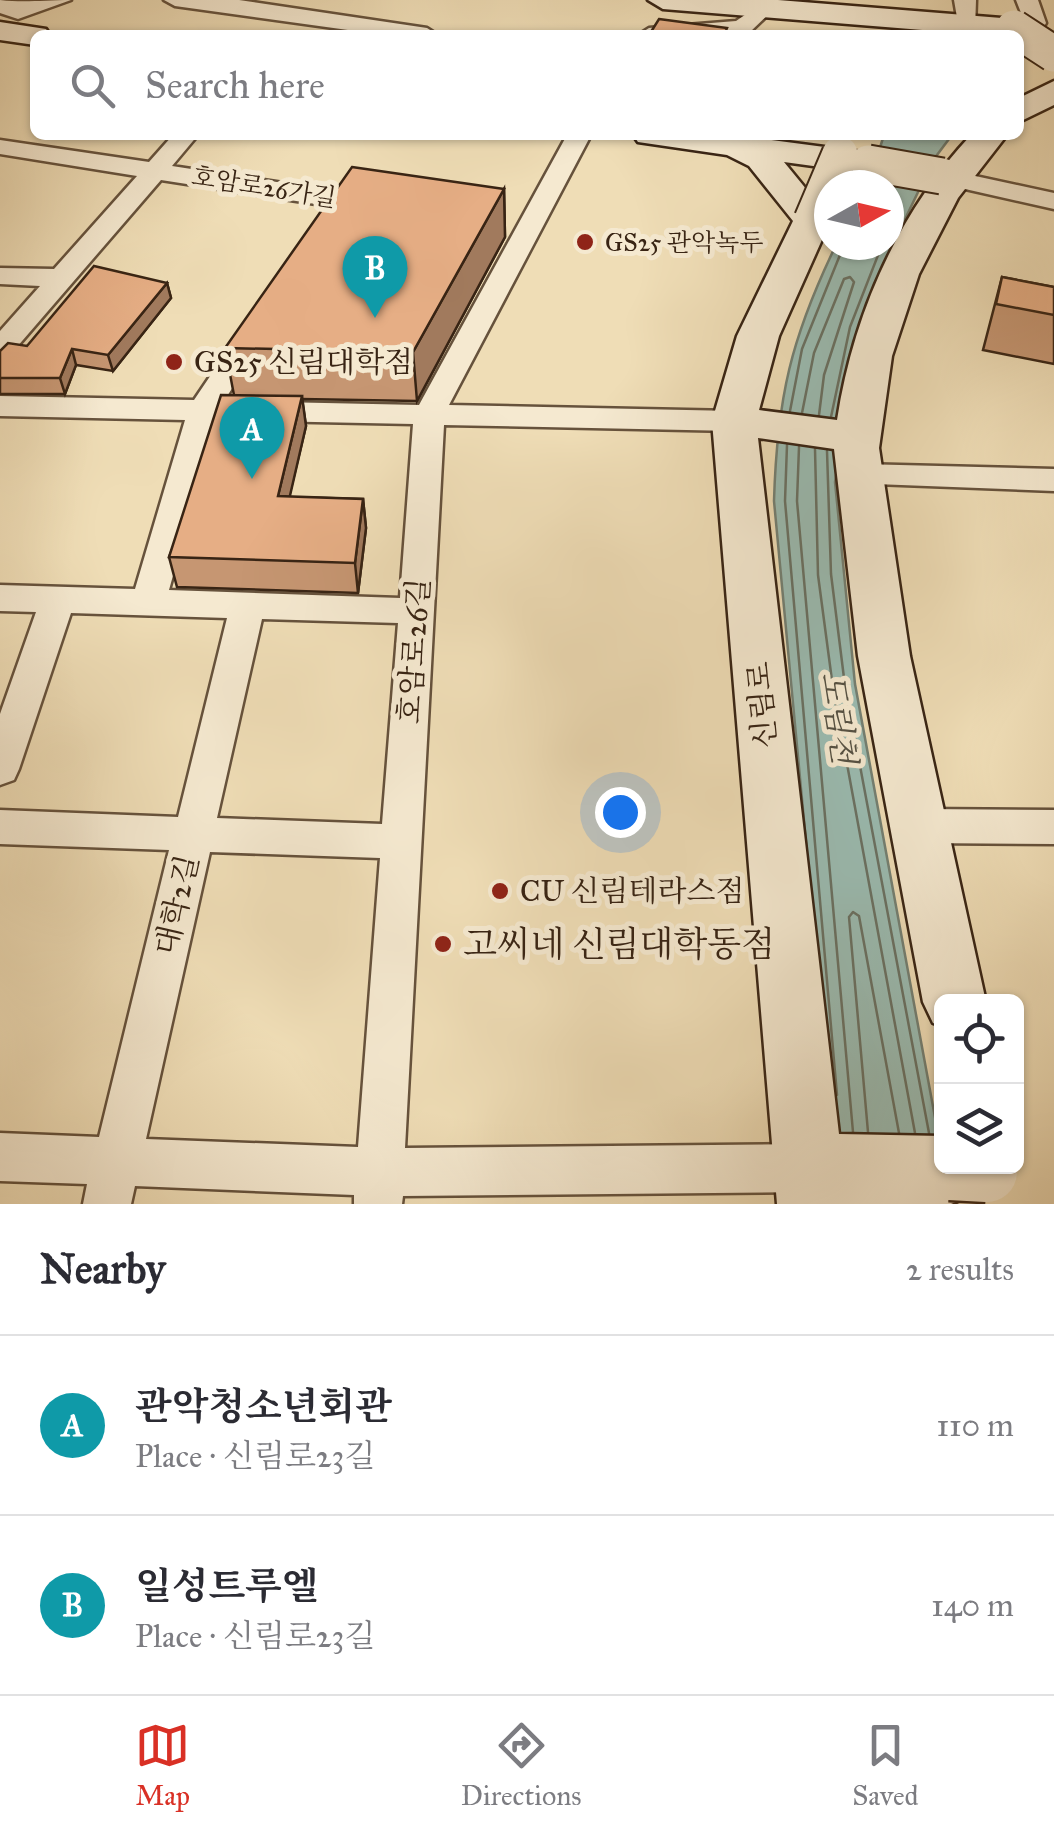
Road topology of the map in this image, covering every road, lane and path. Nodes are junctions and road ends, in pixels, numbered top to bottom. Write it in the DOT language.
graph roads {
  1 [pos="60,0"];
  2 [pos="174,0"];
  3 [pos="663,0"];
  4 [pos="0,5"];
  5 [pos="764,8"];
  6 [pos="1008,19"];
  7 [pos="393,30"];
  8 [pos="707,30"];
  9 [pos="0,31"];
  10 [pos="1024,31"];
  11 [pos="30,35"];
  12 [pos="0,42"];
  13 [pos="30,45"];
  14 [pos="1054,54"];
  15 [pos="1054,90"];
  16 [pos="1024,109"];
  17 [pos="182,140"];
  18 [pos="576,140"];
  19 [pos="692,140"];
  20 [pos="713,140"];
  21 [pos="985,140"];
  22 [pos="742,146"];
  23 [pos="0,147"];
  24 [pos="846,151"];
  25 [pos="156,170"];
  26 [pos="947,178"];
  27 [pos="340,199"];
  28 [pos="1050,203"];
  29 [pos="397,208"];
  30 [pos="812,220"];
  31 [pos="319,232"];
  32 [pos="0,276"];
  33 [pos="62,278"];
  34 [pos="266,312"];
  35 [pos="0,349"];
  36 [pos="0,406"];
  37 [pos="203,410"];
  38 [pos="430,414"];
  39 [pos="734,420"];
  40 [pos="854,449"];
  41 [pos="1054,480"];
  42 [pos="0,598"];
  43 [pos="58,600"];
  44 [pos="148,603"];
  45 [pos="247,606"];
  46 [pos="416,611"];
  47 [pos="0,769"];
  48 [pos="921,826"];
  49 [pos="0,827"];
  50 [pos="1054,827"];
  51 [pos="193,834"];
  52 [pos="401,842"];
  53 [pos="952,994"];
  54 [pos="0,1157"];
  55 [pos="989,1181"];
  56 [pos="112,1183"];
  57 [pos="809,1186"];
  58 [pos="379,1188"];
  1 -- 4 [label="street"];
  2 -- 7 [label="street"];
  3 -- 5 [label="main road"];
  5 -- 6 [label="main road"];
  5 -- 8 [label="street"];
  9 -- 11 [label="main road"];
  10 -- 14 [label="main road, bridge"];
  12 -- 13 [label="main road"];
  15 -- 16 [label="main road"];
  17 -- 25 [label="street"];
  18 -- 38 [label="street, 호암로26길"];
  19 -- 22 [label="main road"];
  20 -- 22 [label="main road"];
  21 -- 26 [label="main road"];
  22 -- 24 [label="main road"];
  22 -- 30 [label="main road"];
  23 -- 25 [label="street, 호암로26가길"];
  24 -- 26 [label="main road, bridge"];
  24 -- 30 [label="main road, 신림로, bridge"];
  25 -- 27 [label="street, 호암로26가길"];
  25 -- 33 [label="street"];
  26 -- 28 [label="street"];
  26 -- 40 [label="main road"];
  27 -- 29 [label="street, 호암로26가길"];
  27 -- 31 [label="street"];
  30 -- 39 [label="main road, 신림로"];
  32 -- 33 [label="street"];
  33 -- 35 [label="street"];
  34 -- 37 [label="street"];
  36 -- 37 [label="street"];
  37 -- 38 [label="street"];
  37 -- 44 [label="street"];
  38 -- 39 [label="street"];
  38 -- 46 [label="street, 호암로26길"];
  39 -- 40 [label="main road"];
  39 -- 57 [label="main road, 신림로"];
  40 -- 41 [label="street"];
  40 -- 48 [label="main road"];
  42 -- 43 [label="street"];
  43 -- 44 [label="street"];
  43 -- 47 [label="street"];
  44 -- 45 [label="street"];
  45 -- 46 [label="street"];
  45 -- 51 [label="street, 대학2길"];
  46 -- 52 [label="street, 호암로26길"];
  48 -- 50 [label="street"];
  48 -- 53 [label="main road"];
  49 -- 51 [label="street"];
  51 -- 52 [label="street"];
  51 -- 56 [label="street, 대학2길"];
  52 -- 58 [label="street, 호암로26길"];
  54 -- 56 [label="street"];
  55 -- 57 [label="main road, bridge"];
  56 -- 58 [label="street"];
  57 -- 58 [label="street"];
}
